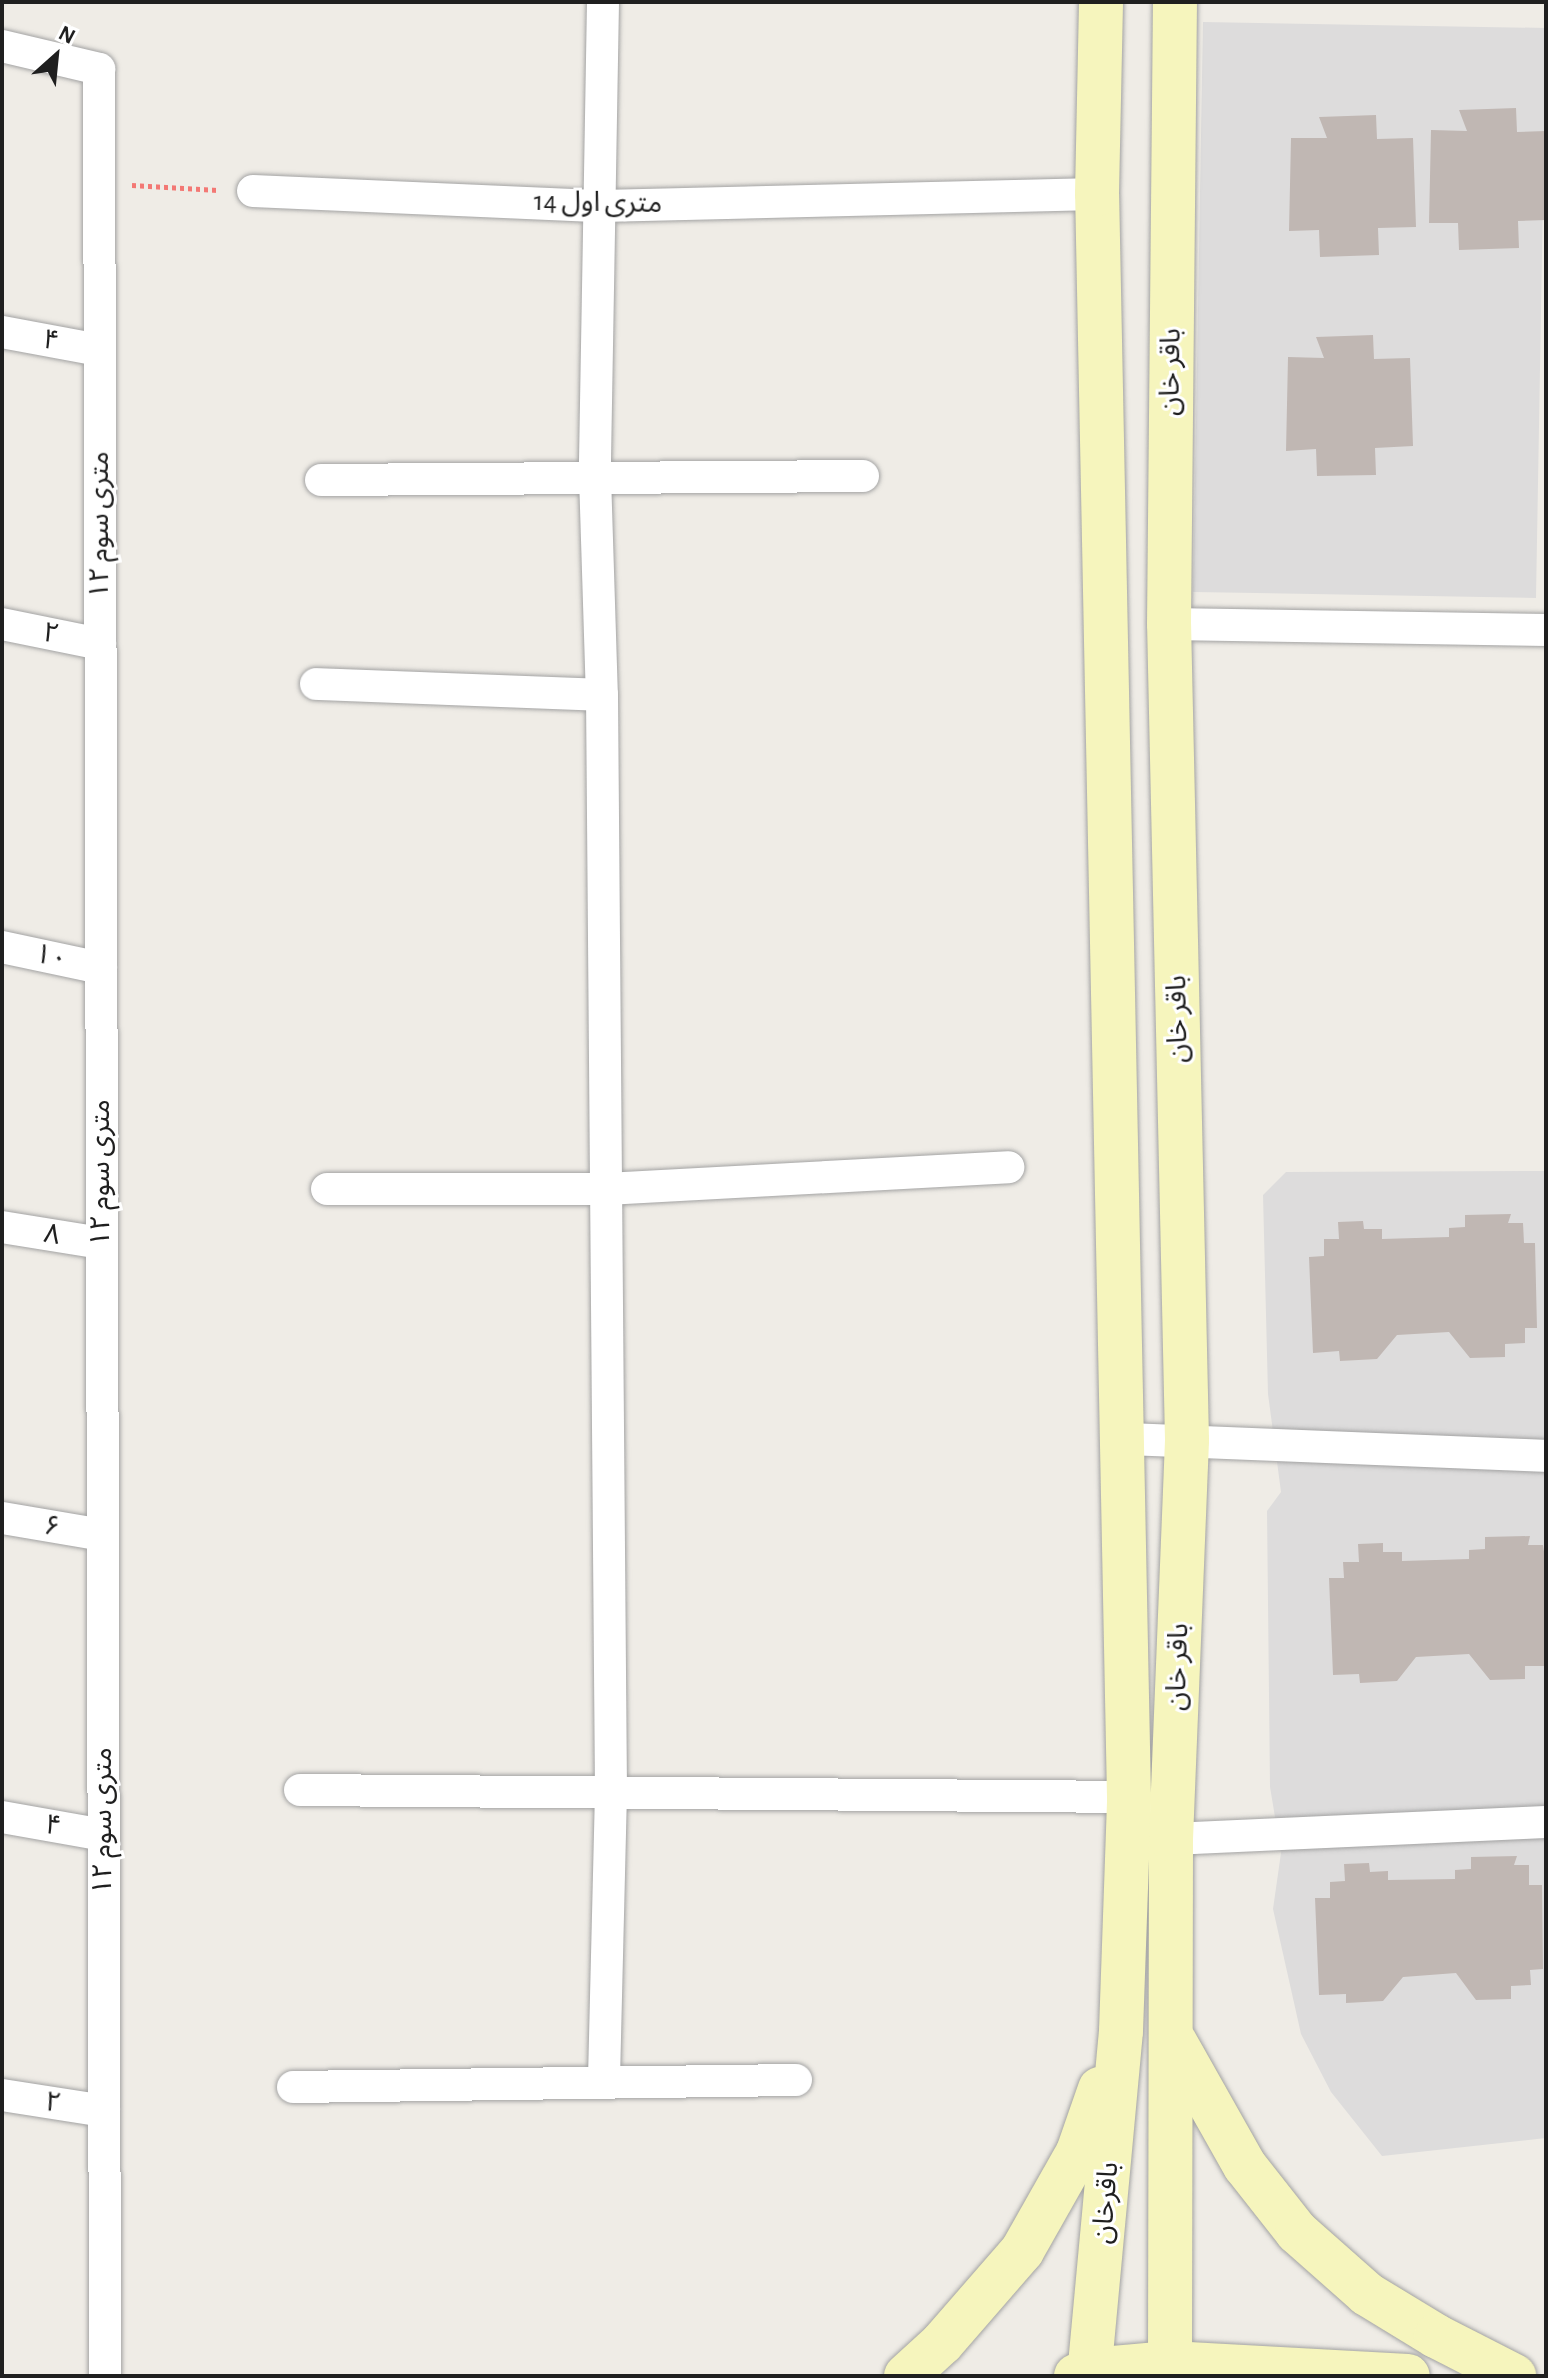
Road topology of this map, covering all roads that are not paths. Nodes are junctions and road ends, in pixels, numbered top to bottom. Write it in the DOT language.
graph roads {
  1 [pos="603,2"];
  2 [pos="1101,2"];
  3 [pos="1175,2"];
  4 [pos="2,46"];
  5 [pos="253,191"];
  6 [pos="1097,194"];
  7 [pos="601,206"];
  8 [pos="2,332"];
  9 [pos="99,350"];
  10 [pos="595,476"];
  11 [pos="863,476"];
  12 [pos="321,480"];
  13 [pos="2,624"];
  14 [pos="1169,624"];
  15 [pos="1546,630"];
  16 [pos="100,644"];
  17 [pos="316,684"];
  18 [pos="602,695"];
  19 [pos="2,947"];
  20 [pos="101,968"];
  21 [pos="1008,1167"];
  22 [pos="327,1189"];
  23 [pos="606,1189"];
  24 [pos="2,1227"];
  25 [pos="101,1243"];
  26 [pos="1125,1439"];
  27 [pos="1187,1440"];
  28 [pos="1546,1456"];
  29 [pos="2,1518"];
  30 [pos="102,1535"];
  31 [pos="300,1790"];
  32 [pos="611,1792"];
  33 [pos="1129,1797"];
  34 [pos="2,1817"];
  35 [pos="1546,1822"];
  36 [pos="103,1835"];
  37 [pos="1171,1839"];
  38 [pos="1121,2031"];
  39 [pos="1172,2037"];
  40 [pos="796,2080"];
  41 [pos="604,2083"];
  42 [pos="293,2087"];
  43 [pos="2,2095"];
  44 [pos="104,2111"];
  45 [pos="1168,2370"];
  46 [pos="1086,2374"];
  47 [pos="105,2376"];
  48 [pos="906,2376"];
  49 [pos="1408,2376"];
  50 [pos="1514,2376"];
  1 -- 7 [label="street"];
  2 -- 6 [label="main road, باقر خان"];
  3 -- 14 [label="main road, باقر خان"];
  4 -- 9 [label="street, ۱۲ متری سوم"];
  5 -- 7 [label="street, 14 متری اول"];
  6 -- 7 [label="street, 14 متری اول"];
  6 -- 26 [label="main road, باقر خان"];
  7 -- 10 [label="street"];
  8 -- 9 [label="street, ۴"];
  9 -- 16 [label="street, ۱۲ متری سوم"];
  10 -- 11 [label="street"];
  10 -- 12 [label="street"];
  10 -- 18 [label="street"];
  13 -- 16 [label="street, ۲"];
  14 -- 15 [label="street"];
  14 -- 27 [label="main road, باقر خان"];
  16 -- 20 [label="street, ۱۲ متری سوم"];
  17 -- 18 [label="street"];
  18 -- 23 [label="street"];
  19 -- 20 [label="street, ۱۰"];
  20 -- 25 [label="street, ۱۲ متری سوم"];
  21 -- 23 [label="street"];
  22 -- 23 [label="street"];
  23 -- 32 [label="street"];
  24 -- 25 [label="street, ۸"];
  25 -- 30 [label="street, ۱۲ متری سوم"];
  26 -- 27 [label="street"];
  26 -- 33 [label="main road, باقر خان"];
  27 -- 28 [label="street"];
  27 -- 37 [label="main road, باقر خان"];
  29 -- 30 [label="street, ۶"];
  30 -- 36 [label="street, ۱۲ متری سوم"];
  31 -- 32 [label="street"];
  32 -- 33 [label="street"];
  32 -- 41 [label="street"];
  33 -- 37 [label="street"];
  33 -- 38 [label="main road, باقر خان"];
  34 -- 36 [label="street, ۴"];
  35 -- 37 [label="street"];
  36 -- 44 [label="street, ۱۲ متری سوم"];
  37 -- 39 [label="main road, باقر خان"];
  38 -- 46 [label="main road, باقرخان"];
  38 -- 48 [label="main road"];
  39 -- 45 [label="main road"];
  39 -- 50 [label="main road"];
  40 -- 41 [label="street"];
  41 -- 42 [label="street"];
  43 -- 44 [label="street, ۲"];
  44 -- 47 [label="street, ۱۲ متری سوم"];
  45 -- 46 [label="main road"];
  45 -- 49 [label="main road"];
}
